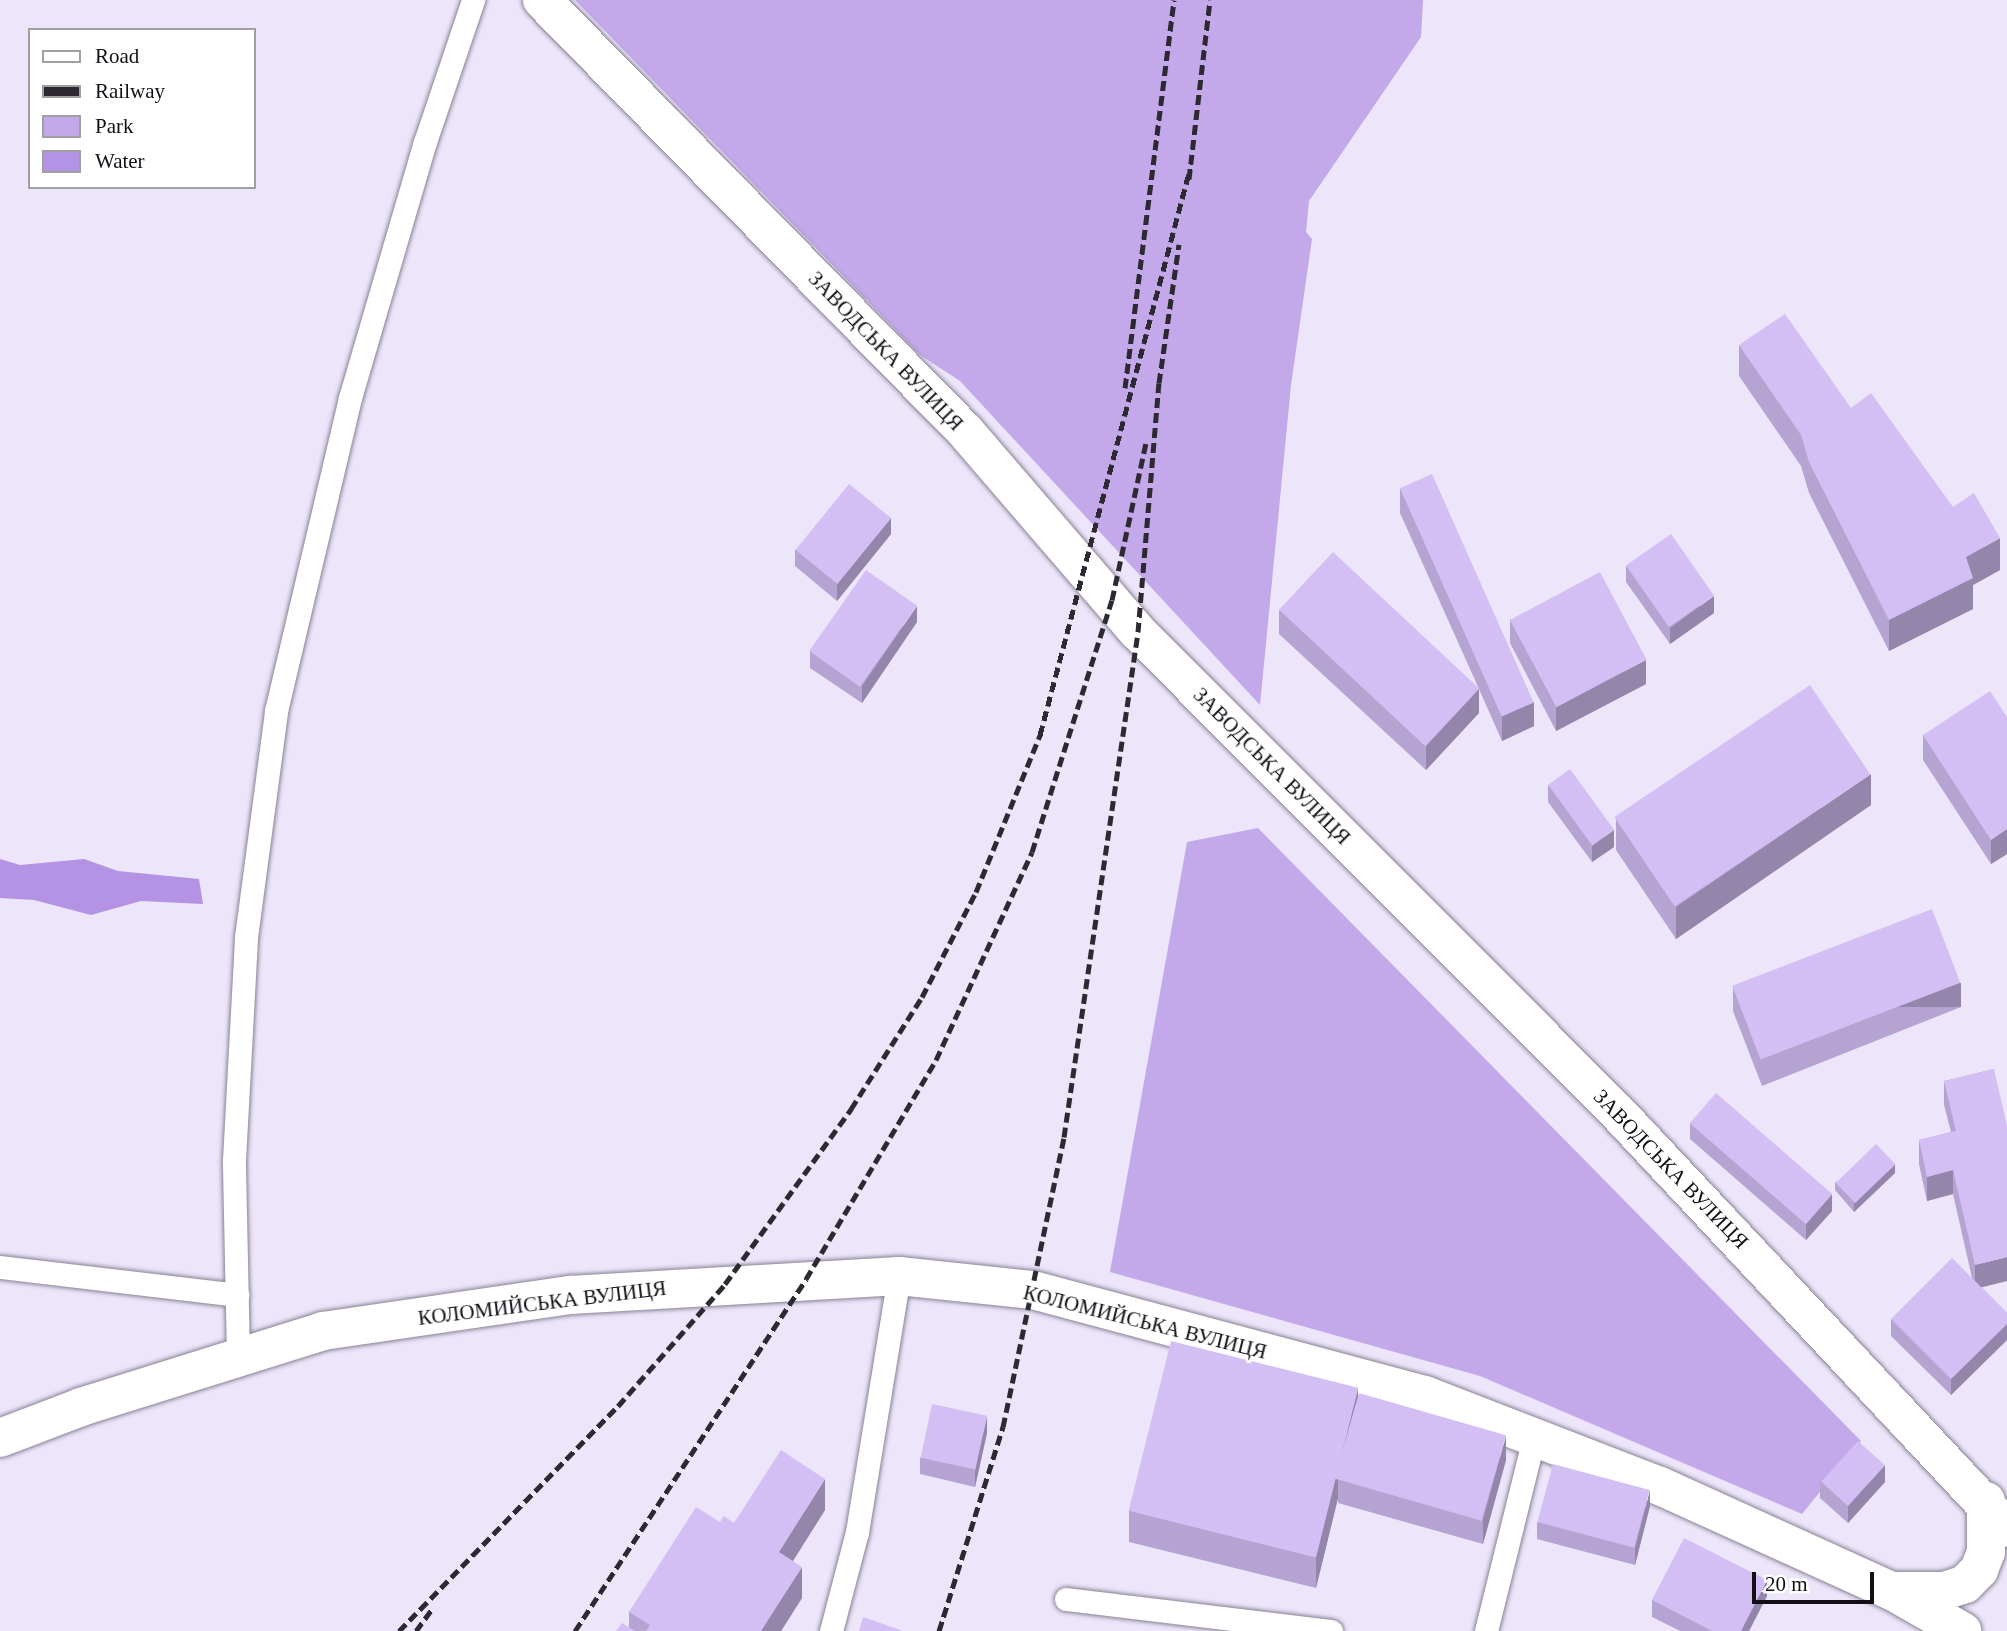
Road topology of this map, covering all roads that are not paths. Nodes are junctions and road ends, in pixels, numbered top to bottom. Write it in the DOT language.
graph roads {
  1 [pos="473,0"];
  2 [pos="542,0"];
  3 [pos="0,1267"];
  4 [pos="899,1276"];
  5 [pos="237,1295"];
  6 [pos="238,1357"];
  7 [pos="1534,1437"];
  8 [pos="0,1438"];
  9 [pos="1997,1515"];
  10 [pos="1892,1591"];
  11 [pos="1066,1600"];
  12 [pos="831,1631"];
  13 [pos="1331,1631"];
  14 [pos="1486,1631"];
  15 [pos="1962,1631"];
  1 -- 5 [label="lane"];
  2 -- 9 [label="main road, ЗАВОДСЬКА ВУЛИЦЯ"];
  3 -- 5 [label="lane"];
  4 -- 6 [label="main road, КОЛОМИЙСЬКА ВУЛИЦЯ"];
  4 -- 7 [label="main road, КОЛОМИЙСЬКА ВУЛИЦЯ"];
  4 -- 12 [label="lane"];
  5 -- 6 [label="lane"];
  6 -- 8 [label="main road, КОЛОМИЙСЬКА ВУЛИЦЯ"];
  7 -- 10 [label="main road, КОЛОМИЙСЬКА ВУЛИЦЯ"];
  7 -- 14 [label="lane"];
  9 -- 10 [label="main road"];
  10 -- 15 [label="main road, КОЛОМИЙСЬКА ВУЛИЦЯ"];
  11 -- 13 [label="lane"];
}
